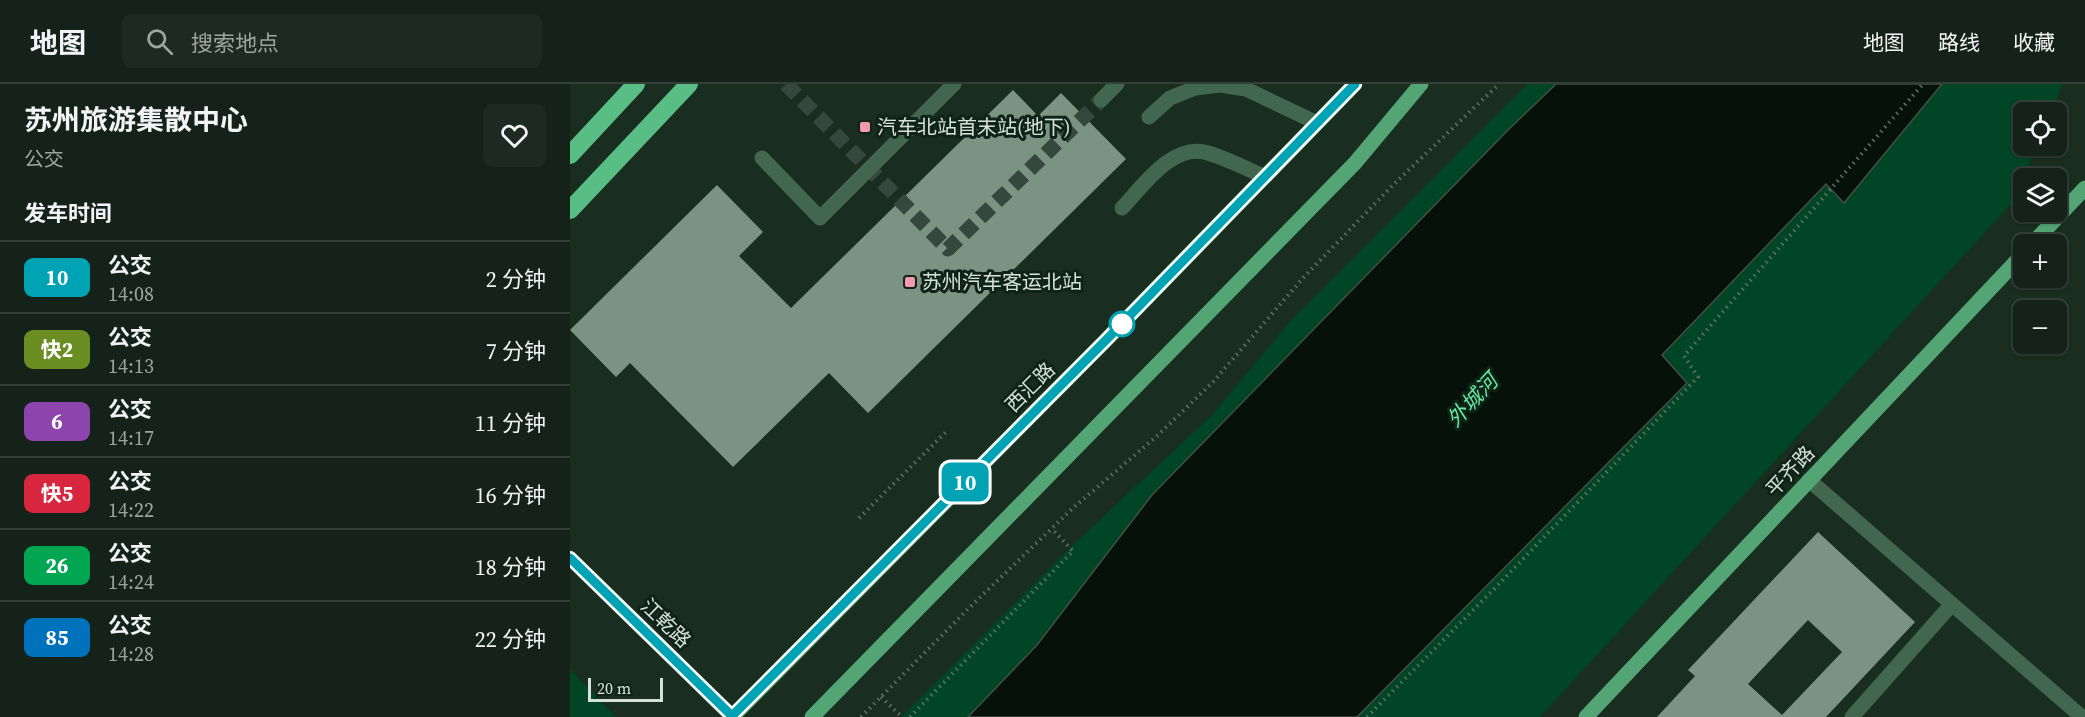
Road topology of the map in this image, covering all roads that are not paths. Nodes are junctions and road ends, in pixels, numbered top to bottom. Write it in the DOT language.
graph roads {
  1 [pos="636,84"];
  2 [pos="689,84"];
  3 [pos="954,84"];
  4 [pos="1117,84"];
  5 [pos="1355,84"];
  6 [pos="1421,84"];
  7 [pos="1101,100"];
  8 [pos="1149,117"];
  9 [pos="1317,123"];
  10 [pos="570,155"];
  11 [pos="762,158"];
  12 [pos="1265,177"];
  13 [pos="2085,188"];
  14 [pos="1122,208"];
  15 [pos="570,210"];
  16 [pos="2041,234"];
  17 [pos="2013,266"];
  18 [pos="1809,480"];
  19 [pos="570,558"];
  20 [pos="1952,604"];
  21 [pos="732,717"];
  22 [pos="812,717"];
  23 [pos="1586,717"];
  24 [pos="1852,717"];
  25 [pos="2082,717"];
  1 -- 10 [label="highway"];
  2 -- 15 [label="highway"];
  3 -- 11 [label="street"];
  4 -- 7 [label="street"];
  5 -- 9 [label="main road, 西汇路"];
  6 -- 22 [label="main road"];
  8 -- 9 [label="street"];
  9 -- 12 [label="main road, 西汇路"];
  12 -- 14 [label="street"];
  12 -- 21 [label="main road, 西汇路"];
  13 -- 16 [label="main road"];
  17 -- 18 [label="main road, 平齐路"];
  18 -- 20 [label="street"];
  18 -- 23 [label="main road, 平齐路"];
  19 -- 21 [label="street, 江乾路"];
  20 -- 24 [label="street"];
  20 -- 25 [label="street"];
}
